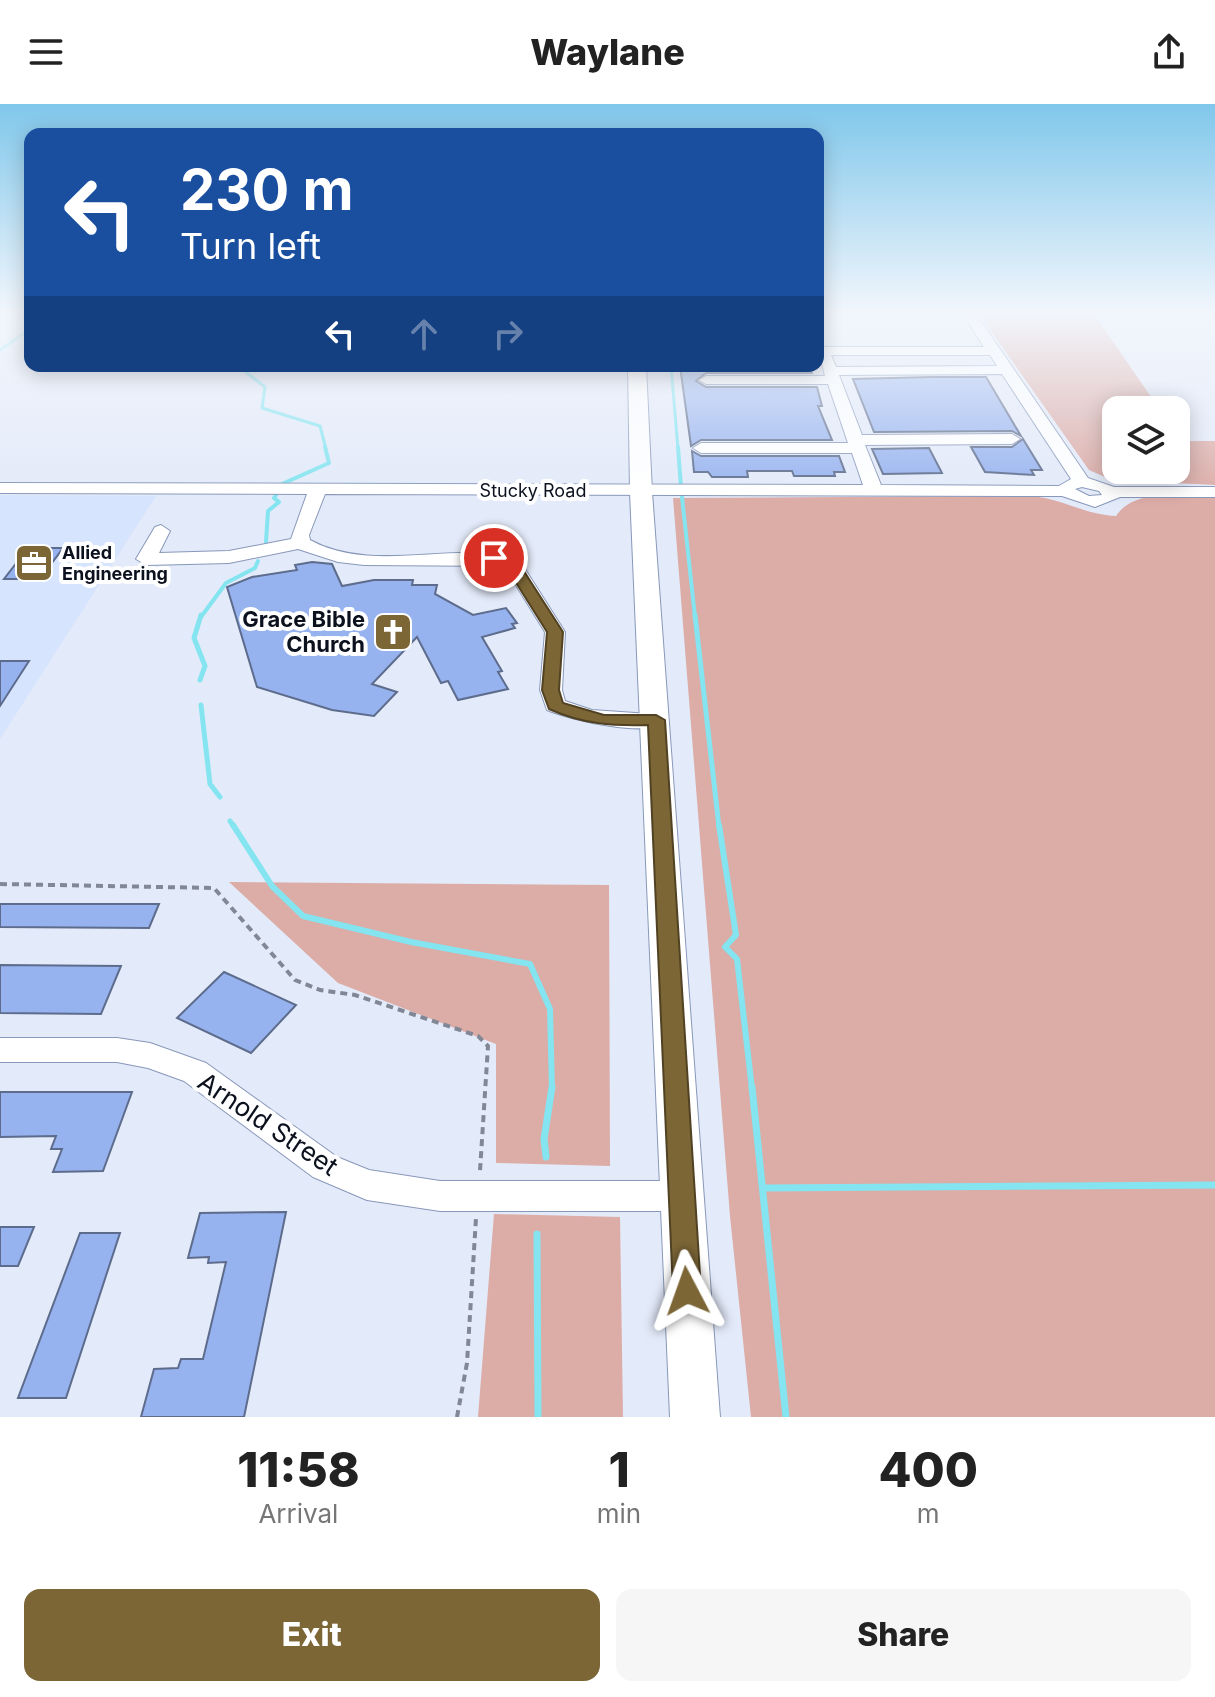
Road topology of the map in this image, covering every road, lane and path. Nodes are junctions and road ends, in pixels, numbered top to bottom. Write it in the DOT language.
graph roads {
  1 [pos="637,375"];
  2 [pos="825,375"];
  3 [pos="832,375"];
  4 [pos="1010,375"];
  5 [pos="706,380"];
  6 [pos="1012,439"];
  7 [pos="857,444"];
  8 [pos="701,448"];
  9 [pos="1074,486"];
  10 [pos="0,488"];
  11 [pos="318,489"];
  12 [pos="874,491"];
  13 [pos="641,492"];
  14 [pos="1215,492"];
  15 [pos="161,531"];
  16 [pos="301,543"];
  17 [pos="656,720"];
  18 [pos="0,884"];
  19 [pos="0,1050"];
  20 [pos="478,1196"];
  21 [pos="681,1196"];
  22 [pos="457,1417"];
  23 [pos="695,1417"];
  1 -- 13 [label="main road"];
  2 -- 5 [label="street"];
  3 -- 7 [label="street"];
  4 -- 9 [label="street"];
  6 -- 7 [label="street"];
  7 -- 8 [label="street"];
  7 -- 12 [label="street"];
  9 -- 12 [label="street, Stucky Road"];
  9 -- 14 [label="street, Stucky Road"];
  10 -- 11 [label="street, Stucky Road"];
  11 -- 13 [label="street, Stucky Road"];
  11 -- 16 [label="street"];
  12 -- 13 [label="street, Stucky Road"];
  13 -- 17 [label="main road"];
  15 -- 16 [label="street"];
  16 -- 17 [label="street"];
  17 -- 21 [label="main road"];
  18 -- 20 [label="path"];
  19 -- 20 [label="street, Arnold Street"];
  20 -- 21 [label="street, Arnold Street"];
  20 -- 22 [label="path"];
  21 -- 23 [label="main road"];
}
